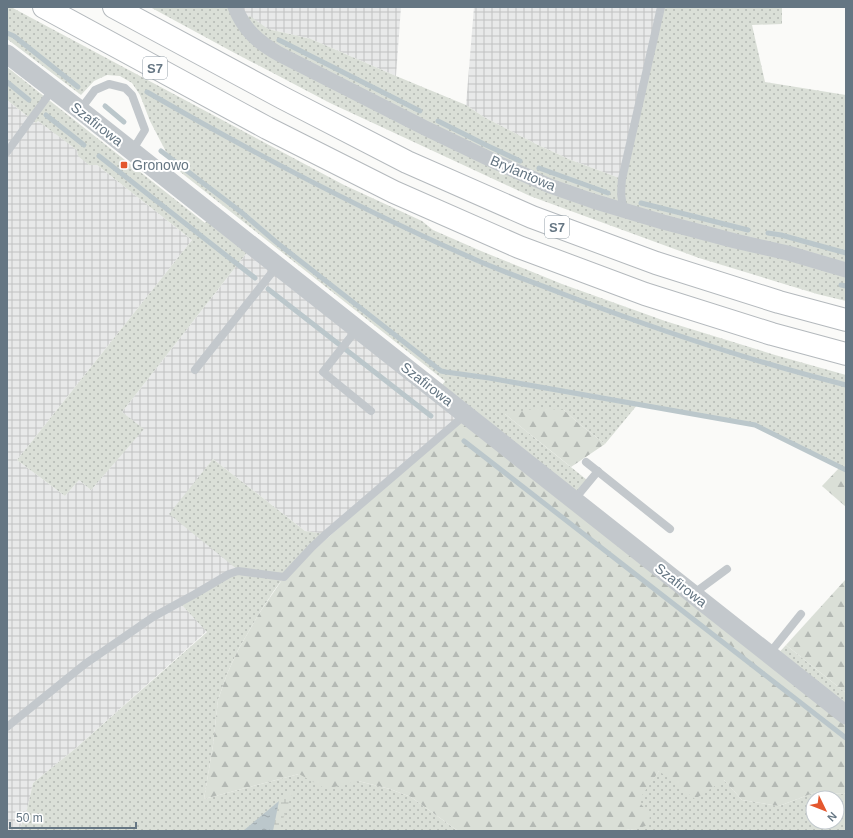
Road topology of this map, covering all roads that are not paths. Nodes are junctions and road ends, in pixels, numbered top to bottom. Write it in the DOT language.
graph roads {
  1 [pos="44,7"];
  2 [pos="114,7"];
  3 [pos="235,7"];
  4 [pos="661,7"];
  5 [pos="7,54"];
  6 [pos="53,89"];
  7 [pos="80,110"];
  8 [pos="132,151"];
  9 [pos="7,152"];
  10 [pos="625,212"];
  11 [pos="277,266"];
  12 [pos="846,270"];
  13 [pos="846,320"];
  14 [pos="357,329"];
  15 [pos="846,354"];
  16 [pos="195,370"];
  17 [pos="371,411"];
  18 [pos="465,415"];
  19 [pos="586,462"];
  20 [pos="598,471"];
  21 [pos="574,501"];
  22 [pos="670,529"];
  23 [pos="727,569"];
  24 [pos="693,594"];
  25 [pos="801,614"];
  26 [pos="769,654"];
  27 [pos="846,715"];
  28 [pos="7,727"];
  1 -- 15 [label="highway, S7"];
  2 -- 13 [label="highway, S7"];
  3 -- 10 [label="street, Brylantowa"];
  4 -- 10 [label="lane"];
  5 -- 6 [label="street, Szafirowa"];
  6 -- 7 [label="street, Szafirowa"];
  6 -- 9 [label="lane"];
  7 -- 8 [label="street, Szafirowa"];
  7 -- 8 [label="lane"];
  8 -- 11 [label="street, Szafirowa"];
  10 -- 12 [label="street, Brylantowa"];
  11 -- 14 [label="street, Szafirowa"];
  11 -- 16 [label="lane"];
  14 -- 17 [label="lane"];
  14 -- 18 [label="street, Szafirowa"];
  18 -- 21 [label="street, Szafirowa"];
  18 -- 28 [label="lane"];
  19 -- 20 [label="lane"];
  20 -- 21 [label="lane"];
  20 -- 22 [label="lane"];
  21 -- 24 [label="street, Szafirowa"];
  23 -- 24 [label="lane"];
  24 -- 26 [label="street, Szafirowa"];
  25 -- 26 [label="lane"];
  26 -- 27 [label="street, Szafirowa"];
}
